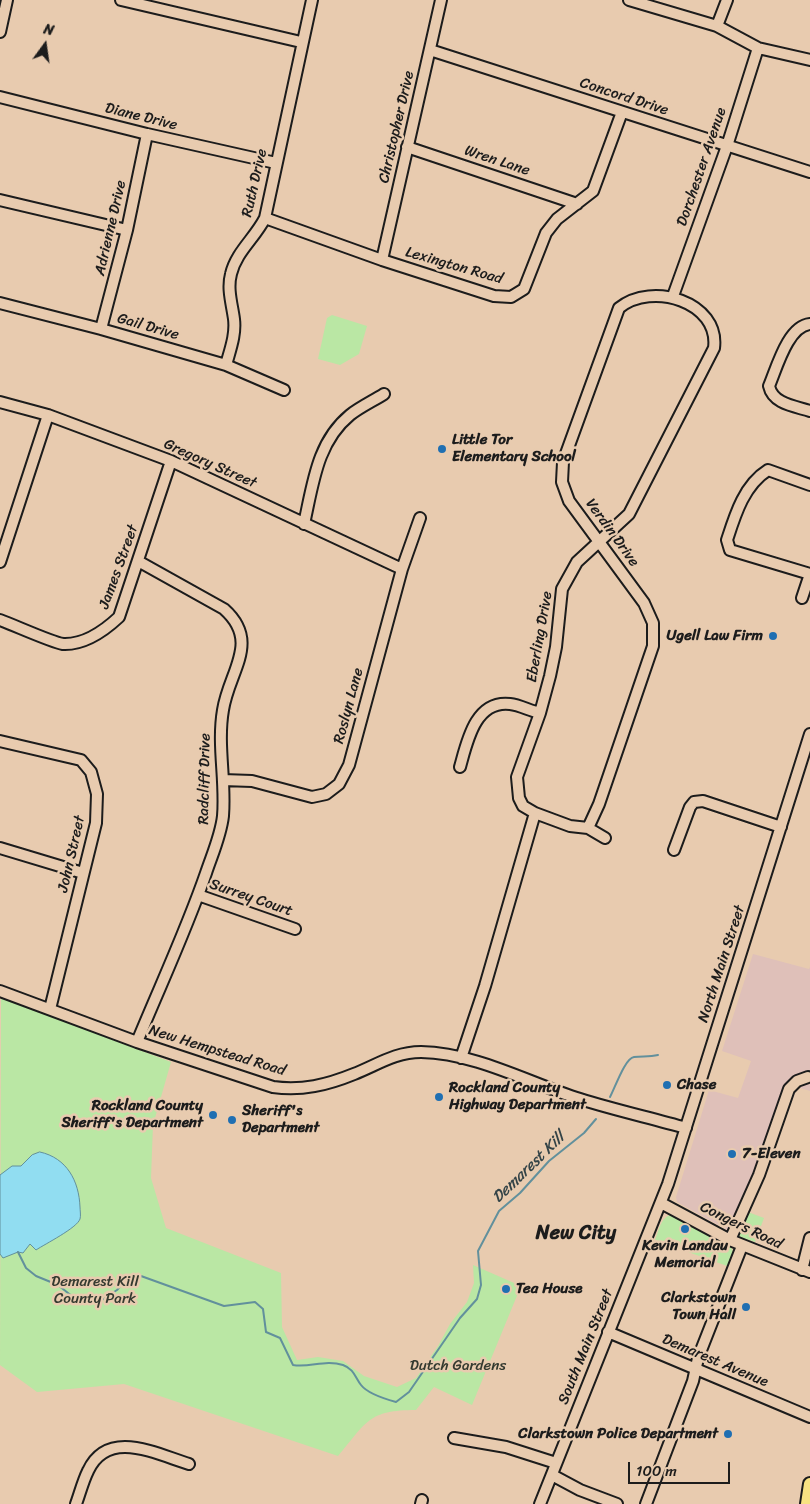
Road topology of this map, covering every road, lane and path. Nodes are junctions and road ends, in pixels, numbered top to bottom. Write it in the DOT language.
graph roads {
  1 [pos="8,0"];
  2 [pos="120,0"];
  3 [pos="312,0"];
  4 [pos="440,0"];
  5 [pos="629,0"];
  6 [pos="727,0"];
  7 [pos="717,26"];
  8 [pos="0,32"];
  9 [pos="302,42"];
  10 [pos="758,48"];
  11 [pos="430,50"];
  12 [pos="810,60"];
  13 [pos="0,97"];
  14 [pos="622,112"];
  15 [pos="147,134"];
  16 [pos="726,146"];
  17 [pos="407,147"];
  18 [pos="276,163"];
  19 [pos="810,172"];
  20 [pos="0,200"];
  21 [pos="577,204"];
  22 [pos="264,218"];
  23 [pos="127,230"];
  24 [pos="382,260"];
  25 [pos="673,296"];
  26 [pos="0,303"];
  27 [pos="810,324"];
  28 [pos="101,329"];
  29 [pos="226,365"];
  30 [pos="284,390"];
  31 [pos="384,394"];
  32 [pos="0,402"];
  33 [pos="810,411"];
  34 [pos="48,415"];
  35 [pos="171,461"];
  36 [pos="810,485"];
  37 [pos="420,518"];
  38 [pos="304,524"];
  39 [pos="600,543"];
  40 [pos="0,562"];
  41 [pos="138,562"];
  42 [pos="402,569"];
  43 [pos="802,598"];
  44 [pos="0,620"];
  45 [pos="540,714"];
  46 [pos="810,734"];
  47 [pos="0,741"];
  48 [pos="460,767"];
  49 [pos="223,780"];
  50 [pos="535,813"];
  51 [pos="781,827"];
  52 [pos="588,828"];
  53 [pos="605,838"];
  54 [pos="0,848"];
  55 [pos="674,850"];
  56 [pos="83,873"];
  57 [pos="198,895"];
  58 [pos="295,929"];
  59 [pos="0,991"];
  60 [pos="50,1009"];
  61 [pos="137,1042"];
  62 [pos="460,1058"];
  63 [pos="808,1078"];
  64 [pos="686,1128"];
  65 [pos="661,1203"];
  66 [pos="810,1238"];
  67 [pos="730,1240"];
  68 [pos="742,1246"];
  69 [pos="806,1271"];
  70 [pos="608,1332"];
  71 [pos="696,1370"];
  72 [pos="810,1417"];
  73 [pos="454,1438"];
  74 [pos="556,1463"];
  75 [pos="189,1464"];
  76 [pos="552,1475"];
  77 [pos="810,1484"];
  78 [pos="76,1504"];
  79 [pos="540,1504"];
  80 [pos="617,1504"];
  81 [pos="646,1504"];
  82 [pos="807,1504"];
  1 -- 8 [label="street"];
  2 -- 9 [label="street"];
  3 -- 9 [label="street, Ruth Drive"];
  4 -- 11 [label="street, Christopher Drive"];
  5 -- 7 [label="street"];
  6 -- 7 [label="street"];
  7 -- 10 [label="street"];
  9 -- 18 [label="street, Ruth Drive"];
  10 -- 12 [label="street"];
  10 -- 16 [label="street, Dorchester Avenue"];
  11 -- 14 [label="street, Concord Drive"];
  11 -- 17 [label="street, Christopher Drive"];
  13 -- 15 [label="street, Diane Drive"];
  14 -- 16 [label="street, Concord Drive"];
  14 -- 21 [label="street, Lexington Road"];
  15 -- 18 [label="street, Diane Drive"];
  15 -- 23 [label="street, Adrienne Drive"];
  16 -- 19 [label="street, Concord Drive"];
  16 -- 25 [label="street, Dorchester Avenue"];
  17 -- 21 [label="street, Wren Lane"];
  17 -- 24 [label="street, Christopher Drive"];
  18 -- 22 [label="street, Ruth Drive"];
  20 -- 23 [label="street"];
  21 -- 24 [label="street, Lexington Road"];
  22 -- 24 [label="street, Lexington Road"];
  22 -- 29 [label="street, Ruth Drive"];
  23 -- 28 [label="street, Adrienne Drive"];
  25 -- 39 [label="street, Eberling Drive"];
  25 -- 39 [label="street, Verdin Drive"];
  26 -- 28 [label="street, Gail Drive"];
  27 -- 33 [label="street"];
  28 -- 29 [label="street, Gail Drive"];
  29 -- 30 [label="street, Gail Drive"];
  31 -- 38 [label="street"];
  32 -- 34 [label="street, Gregory Street"];
  34 -- 35 [label="street, Gregory Street"];
  34 -- 40 [label="street"];
  35 -- 38 [label="street, Gregory Street"];
  35 -- 41 [label="street, James Street"];
  36 -- 43 [label="street"];
  37 -- 42 [label="street, Roslyn Lane"];
  38 -- 42 [label="street, Gregory Street"];
  39 -- 45 [label="street, Eberling Drive"];
  39 -- 52 [label="street, Verdin Drive"];
  41 -- 44 [label="street, James Street"];
  41 -- 49 [label="street, Radcliff Drive"];
  42 -- 49 [label="street, Roslyn Lane"];
  45 -- 48 [label="street"];
  45 -- 50 [label="street, Eberling Drive"];
  46 -- 51 [label="street, North Main Street"];
  47 -- 56 [label="street, John Street"];
  49 -- 57 [label="street, Radcliff Drive"];
  50 -- 52 [label="street"];
  50 -- 62 [label="street"];
  51 -- 55 [label="street"];
  51 -- 64 [label="street, North Main Street"];
  52 -- 53 [label="street"];
  54 -- 56 [label="street"];
  56 -- 60 [label="street, John Street"];
  57 -- 58 [label="street, Surrey Court"];
  57 -- 61 [label="street, Radcliff Drive"];
  59 -- 60 [label="street, New Hempstead Road"];
  60 -- 61 [label="street, New Hempstead Road"];
  61 -- 62 [label="street, New Hempstead Road"];
  62 -- 64 [label="street, New Hempstead Road"];
  63 -- 67 [label="street"];
  64 -- 65 [label="street, North Main Street"];
  65 -- 67 [label="street, Congers Road"];
  65 -- 70 [label="street, South Main Street"];
  66 -- 69 [label="street"];
  67 -- 68 [label="street, Congers Road"];
  68 -- 69 [label="street, Congers Road"];
  68 -- 71 [label="street"];
  70 -- 71 [label="street, Demarest Avenue"];
  70 -- 74 [label="street, South Main Street"];
  71 -- 72 [label="street, Demarest Avenue"];
  71 -- 81 [label="street"];
  73 -- 74 [label="street"];
  74 -- 76 [label="street, South Main Street"];
  75 -- 78 [label="street"];
  76 -- 79 [label="street, South Main Street"];
  76 -- 80 [label="street"];
  77 -- 82 [label="main road"];
}
